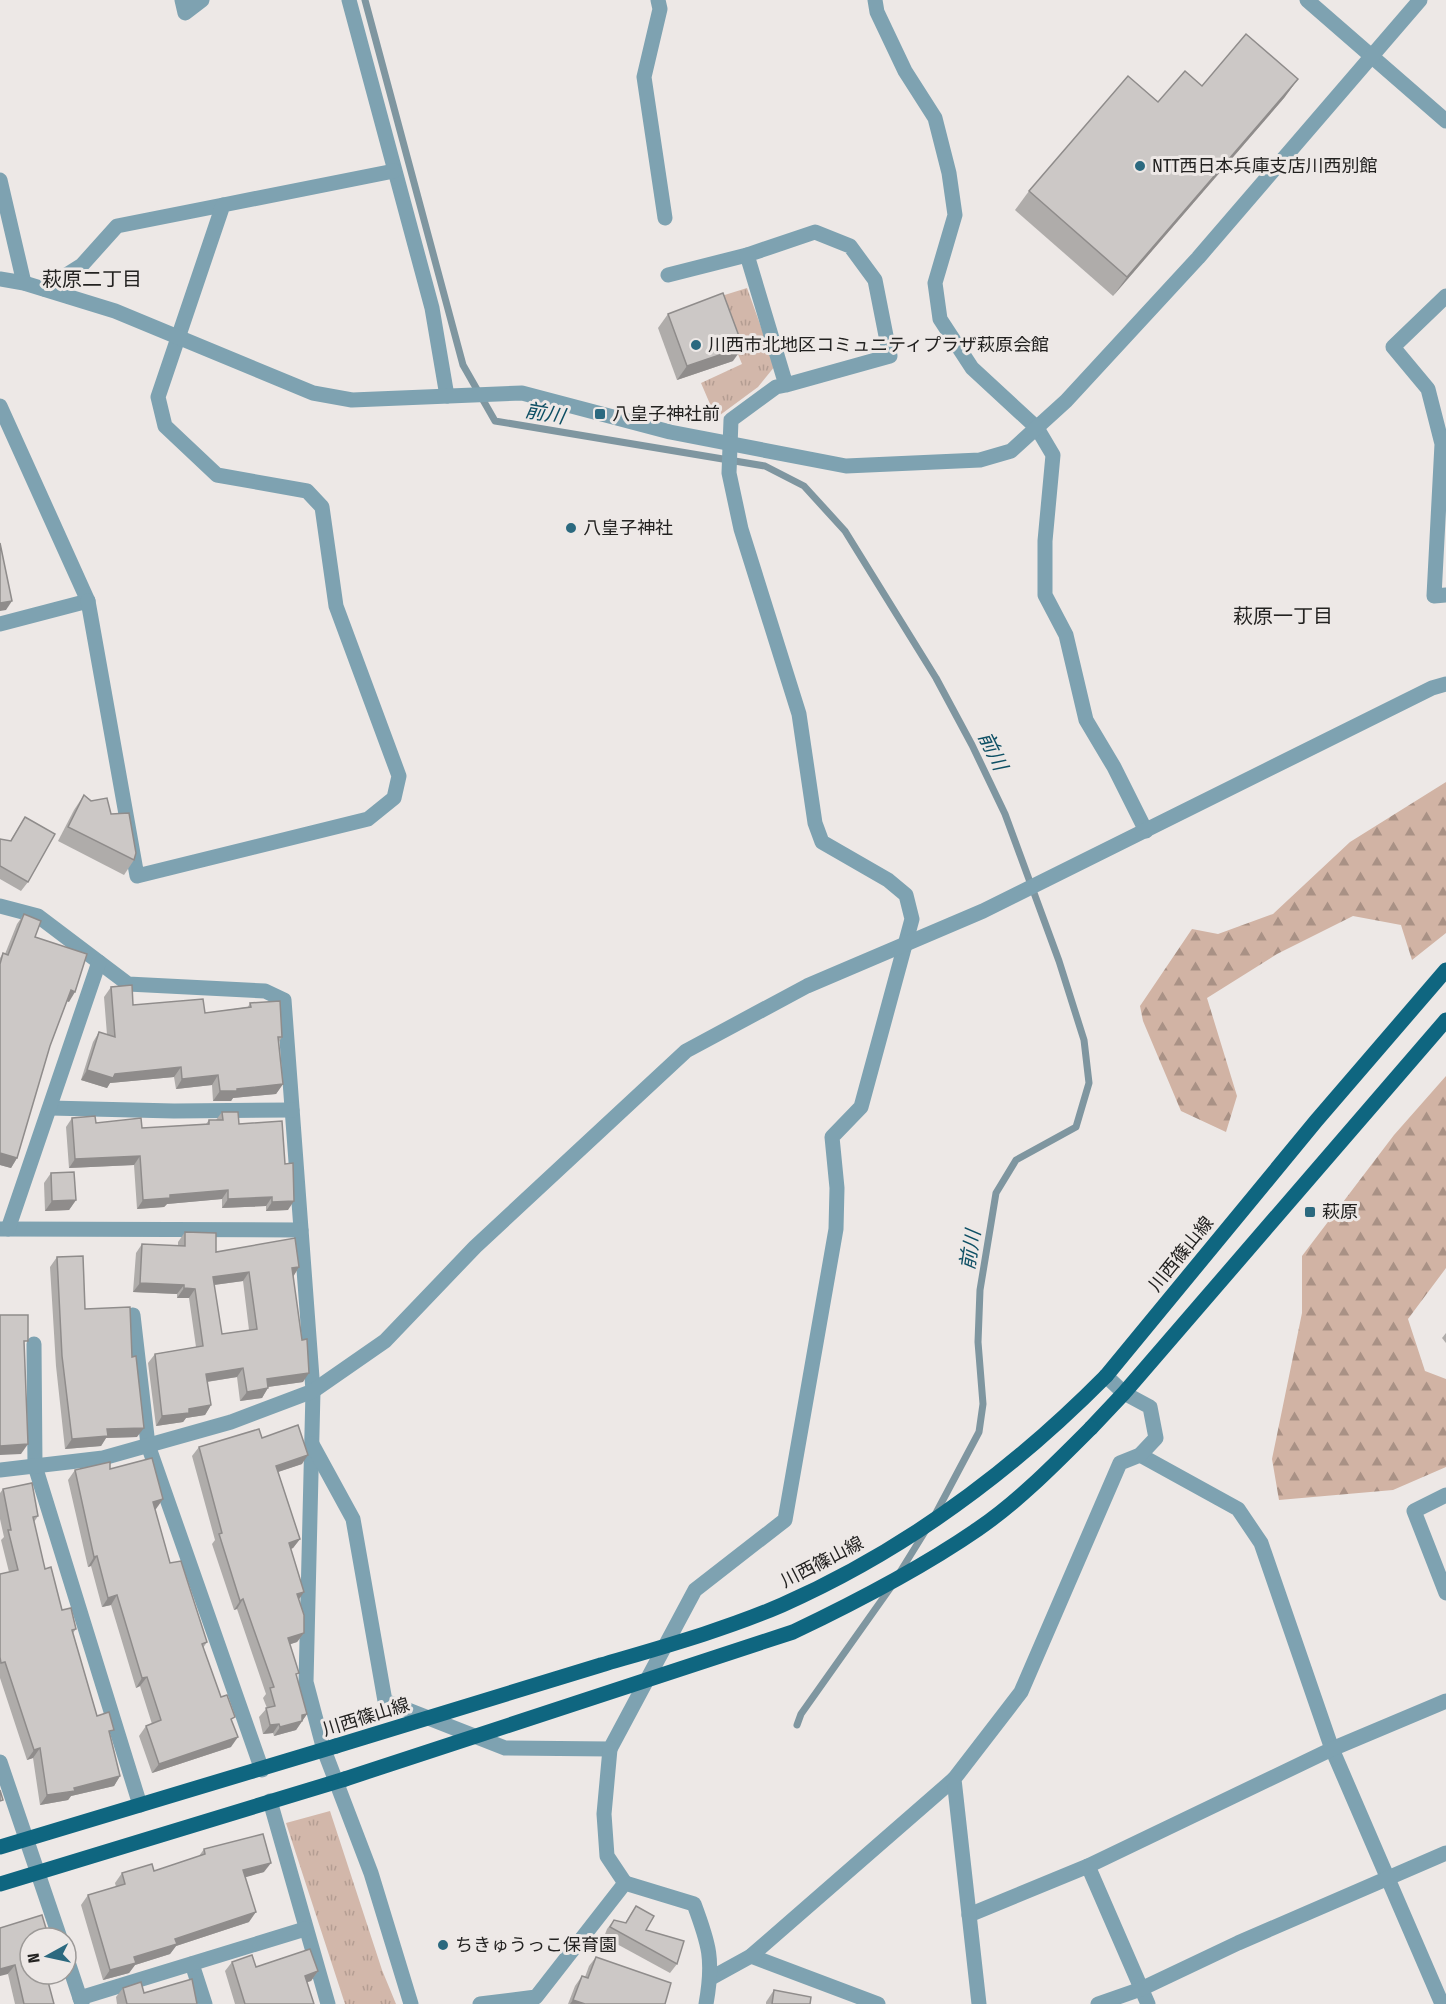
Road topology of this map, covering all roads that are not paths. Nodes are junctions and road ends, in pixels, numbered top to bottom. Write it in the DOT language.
graph roads {
  1 [pos="182,0"];
  2 [pos="202,0"];
  3 [pos="349,0"];
  4 [pos="658,0"];
  5 [pos="875,0"];
  6 [pos="1307,0"];
  7 [pos="1420,0"];
  8 [pos="1372,57"];
  9 [pos="1446,121"];
  10 [pos="394,171"];
  11 [pos="0,180"];
  12 [pos="223,206"];
  13 [pos="665,218"];
  14 [pos="747,255"];
  15 [pos="668,275"];
  16 [pos="0,279"];
  17 [pos="24,283"];
  18 [pos="44,290"];
  19 [pos="1446,296"];
  20 [pos="178,338"];
  21 [pos="786,385"];
  22 [pos="447,396"];
  23 [pos="0,406"];
  24 [pos="1037,428"];
  25 [pos="6,433"];
  26 [pos="729,443"];
  27 [pos="1446,595"];
  28 [pos="88,601"];
  29 [pos="0,624"];
  30 [pos="1446,684"];
  31 [pos="1146,831"];
  32 [pos="0,906"];
  33 [pos="906,942"];
  34 [pos="99,962"];
  35 [pos="1446,970"];
  36 [pos="1446,1020"];
  37 [pos="50,1108"];
  38 [pos="292,1110"];
  39 [pos="4,1229"];
  40 [pos="301,1230"];
  41 [pos="133,1315"];
  42 [pos="34,1344"];
  43 [pos="1106,1376"];
  44 [pos="313,1391"];
  45 [pos="1124,1393"];
  46 [pos="312,1444"];
  47 [pos="148,1445"];
  48 [pos="1140,1455"];
  49 [pos="35,1466"];
  50 [pos="0,1470"];
  51 [pos="1446,1495"];
  52 [pos="1446,1593"];
  53 [pos="1446,1701"];
  54 [pos="330,1748"];
  55 [pos="610,1749"];
  56 [pos="1332,1749"];
  57 [pos="0,1762"];
  58 [pos="262,1770"];
  59 [pos="954,1779"];
  60 [pos="340,1781"];
  61 [pos="270,1802"];
  62 [pos="140,1805"];
  63 [pos="26,1839"];
  64 [pos="0,1847"];
  65 [pos="1446,1853"];
  66 [pos="1088,1866"];
  67 [pos="38,1872"];
  68 [pos="1388,1880"];
  69 [pos="625,1883"];
  70 [pos="0,1884"];
  71 [pos="969,1915"];
  72 [pos="56,1926"];
  73 [pos="305,1929"];
  74 [pos="751,1956"];
  75 [pos="192,1964"];
  76 [pos="711,1978"];
  77 [pos="76,1986"];
  78 [pos="1141,1989"];
  79 [pos="81,2001"];
  80 [pos="535,2001"];
  81 [pos="205,2004"];
  82 [pos="328,2004"];
  83 [pos="411,2004"];
  84 [pos="480,2004"];
  85 [pos="706,2004"];
  86 [pos="878,2004"];
  87 [pos="979,2004"];
  88 [pos="1098,2004"];
  89 [pos="1148,2004"];
  90 [pos="1442,2004"];
  1 -- 2 [label="street"];
  3 -- 10 [label="street"];
  4 -- 13 [label="street"];
  5 -- 24 [label="street"];
  6 -- 8 [label="street"];
  7 -- 8 [label="street"];
  8 -- 9 [label="street"];
  8 -- 24 [label="street"];
  10 -- 12 [label="street"];
  10 -- 22 [label="street"];
  11 -- 17 [label="street"];
  12 -- 18 [label="street"];
  12 -- 20 [label="street"];
  14 -- 15 [label="street"];
  14 -- 21 [label="street"];
  14 -- 21 [label="street"];
  16 -- 17 [label="street"];
  17 -- 18 [label="street"];
  18 -- 20 [label="street"];
  19 -- 27 [label="street"];
  20 -- 22 [label="street"];
  20 -- 28 [label="street"];
  21 -- 26 [label="street"];
  22 -- 26 [label="street"];
  23 -- 25 [label="street"];
  24 -- 26 [label="street"];
  24 -- 31 [label="street"];
  25 -- 28 [label="street"];
  26 -- 33 [label="street"];
  28 -- 29 [label="street"];
  30 -- 31 [label="street"];
  31 -- 33 [label="street"];
  32 -- 34 [label="street"];
  33 -- 44 [label="street"];
  33 -- 55 [label="street"];
  34 -- 37 [label="street"];
  34 -- 38 [label="street"];
  35 -- 43 [label="main road, 川西篠山線"];
  36 -- 45 [label="main road"];
  37 -- 38 [label="street"];
  37 -- 39 [label="street"];
  38 -- 40 [label="street"];
  39 -- 40 [label="street"];
  40 -- 44 [label="street"];
  41 -- 47 [label="street"];
  42 -- 49 [label="street"];
  43 -- 45 [label="street"];
  43 -- 54 [label="main road, 川西篠山線, bridge"];
  44 -- 46 [label="street"];
  44 -- 47 [label="street"];
  45 -- 48 [label="street"];
  45 -- 60 [label="main road, bridge"];
  46 -- 54 [label="street"];
  46 -- 55 [label="street"];
  47 -- 49 [label="street"];
  47 -- 58 [label="street"];
  48 -- 56 [label="street"];
  48 -- 59 [label="street"];
  49 -- 50 [label="street"];
  49 -- 62 [label="street"];
  51 -- 52 [label="street"];
  53 -- 56 [label="street"];
  54 -- 58 [label="main road, 川西篠山線"];
  54 -- 60 [label="street"];
  55 -- 69 [label="street"];
  56 -- 66 [label="street"];
  56 -- 68 [label="street"];
  57 -- 63 [label="street"];
  58 -- 62 [label="main road, 川西篠山線"];
  59 -- 71 [label="street"];
  59 -- 74 [label="street"];
  60 -- 61 [label="main road"];
  60 -- 83 [label="street"];
  61 -- 67 [label="main road"];
  61 -- 73 [label="street"];
  62 -- 63 [label="main road, 川西篠山線"];
  63 -- 64 [label="main road, 川西篠山線"];
  63 -- 67 [label="street"];
  65 -- 68 [label="street"];
  66 -- 71 [label="street"];
  66 -- 78 [label="street"];
  67 -- 70 [label="main road"];
  67 -- 72 [label="street"];
  68 -- 78 [label="street"];
  68 -- 90 [label="street"];
  69 -- 76 [label="street"];
  69 -- 80 [label="street"];
  71 -- 87 [label="street"];
  73 -- 75 [label="street"];
  73 -- 82 [label="street"];
  74 -- 76 [label="street"];
  74 -- 86 [label="street"];
  75 -- 79 [label="street"];
  75 -- 81 [label="street"];
  76 -- 85 [label="street"];
  77 -- 79 [label="street"];
  78 -- 88 [label="street"];
  78 -- 89 [label="street"];
  80 -- 84 [label="street"];
}
